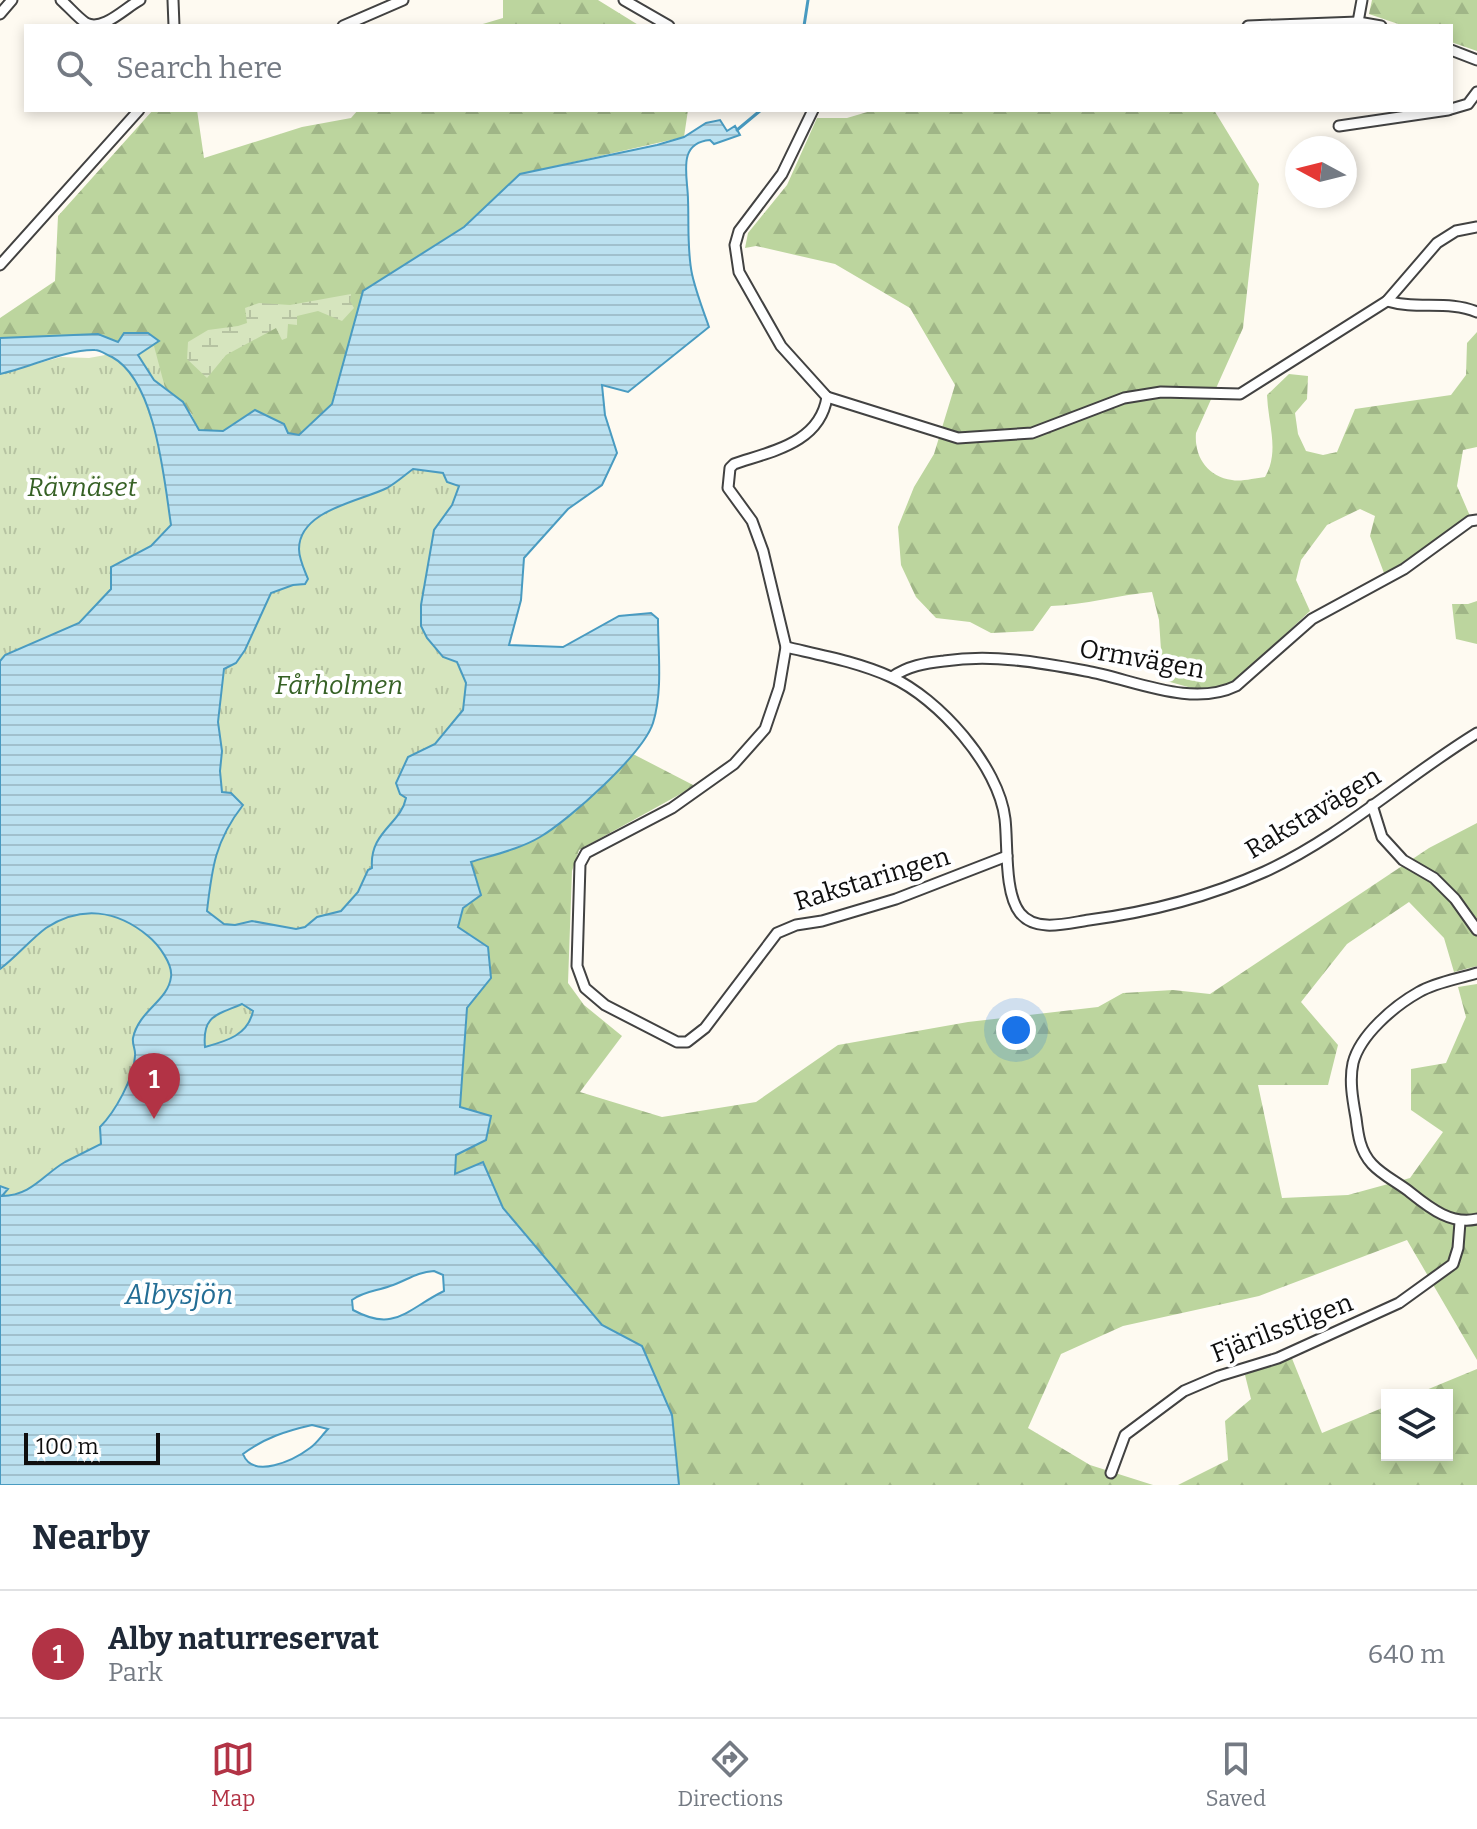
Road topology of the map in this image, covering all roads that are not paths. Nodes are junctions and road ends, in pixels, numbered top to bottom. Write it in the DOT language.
graph roads {
  1 [pos="12,0"];
  2 [pos="61,0"];
  3 [pos="140,0"];
  4 [pos="173,0"];
  5 [pos="403,0"];
  6 [pos="624,0"];
  7 [pos="1362,0"];
  8 [pos="0,14"];
  9 [pos="1358,22"];
  10 [pos="88,24"];
  11 [pos="98,24"];
  12 [pos="174,24"];
  13 [pos="348,24"];
  14 [pos="666,24"];
  15 [pos="1303,24"];
  16 [pos="1370,24"];
  17 [pos="1453,51"];
  18 [pos="1477,60"];
  19 [pos="1477,92"];
  20 [pos="1453,109"];
  21 [pos="137,112"];
  22 [pos="812,112"];
  23 [pos="1435,112"];
  24 [pos="1339,126"];
  25 [pos="1477,227"];
  26 [pos="0,265"];
  27 [pos="1387,301"];
  28 [pos="1477,312"];
  29 [pos="827,397"];
  30 [pos="1477,520"];
  31 [pos="786,647"];
  32 [pos="892,677"];
  33 [pos="1477,733"];
  34 [pos="1372,805"];
  35 [pos="1007,856"];
  36 [pos="1477,930"];
  37 [pos="1477,973"];
  38 [pos="1477,1219"];
  39 [pos="1460,1222"];
  40 [pos="1111,1473"];
  1 -- 8 [label="street"];
  2 -- 10 [label="street"];
  3 -- 11 [label="street"];
  4 -- 12 [label="street"];
  5 -- 13 [label="street"];
  6 -- 14 [label="street"];
  7 -- 9 [label="street"];
  9 -- 15 [label="street"];
  9 -- 16 [label="street"];
  17 -- 18 [label="street"];
  19 -- 20 [label="street"];
  21 -- 26 [label="street"];
  22 -- 29 [label="street"];
  23 -- 24 [label="street"];
  25 -- 27 [label="street"];
  27 -- 28 [label="street"];
  27 -- 29 [label="street"];
  29 -- 31 [label="street"];
  30 -- 32 [label="street, Ormvägen"];
  31 -- 32 [label="street, Rakstavägen"];
  31 -- 35 [label="street, Rakstaringen"];
  32 -- 35 [label="street, Rakstavägen"];
  33 -- 34 [label="street, Rakstavägen"];
  34 -- 35 [label="street, Rakstavägen"];
  34 -- 36 [label="street"];
  37 -- 39 [label="street"];
  38 -- 39 [label="street"];
  39 -- 40 [label="street, Fjärilsstigen"];
}
